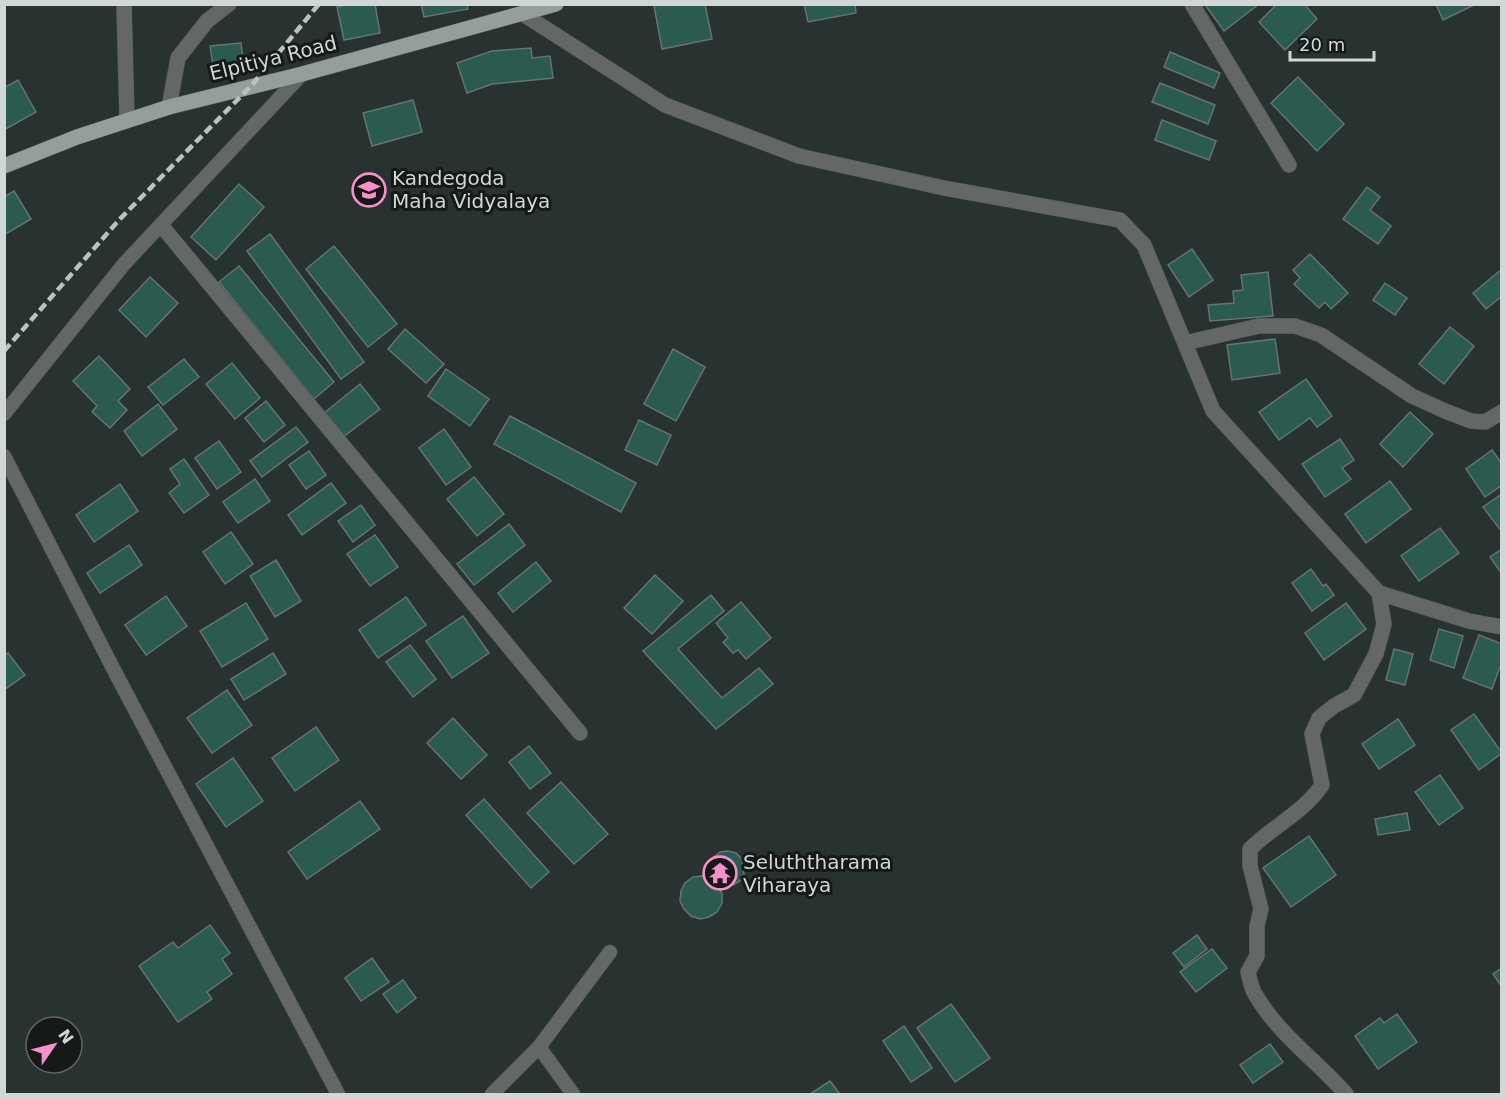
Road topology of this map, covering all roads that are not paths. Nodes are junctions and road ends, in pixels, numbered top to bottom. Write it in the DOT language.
graph roads {
  1 [pos="124,4"];
  2 [pos="229,4"];
  3 [pos="555,4"];
  4 [pos="1192,4"];
  5 [pos="523,14"];
  6 [pos="302,74"];
  7 [pos="169,107"];
  8 [pos="127,120"];
  9 [pos="1289,165"];
  10 [pos="4,166"];
  11 [pos="160,225"];
  12 [pos="1185,343"];
  13 [pos="1502,412"];
  14 [pos="4,414"];
  15 [pos="4,456"];
  16 [pos="1379,593"];
  17 [pos="1502,627"];
  18 [pos="580,734"];
  19 [pos="610,952"];
  20 [pos="539,1047"];
  21 [pos="338,1095"];
  22 [pos="492,1095"];
  23 [pos="573,1095"];
  24 [pos="1346,1095"];
  1 -- 8 [label="street"];
  2 -- 7 [label="street"];
  3 -- 5 [label="main road, Elpitiya Road"];
  4 -- 9 [label="street"];
  5 -- 6 [label="main road, Elpitiya Road"];
  5 -- 12 [label="street"];
  6 -- 7 [label="main road, Elpitiya Road"];
  6 -- 11 [label="lane"];
  7 -- 8 [label="main road, Elpitiya Road"];
  8 -- 10 [label="main road, Elpitiya Road"];
  11 -- 14 [label="lane"];
  11 -- 18 [label="street"];
  12 -- 13 [label="street"];
  12 -- 16 [label="street"];
  15 -- 21 [label="lane"];
  16 -- 17 [label="street"];
  16 -- 24 [label="street"];
  19 -- 20 [label="lane"];
  20 -- 22 [label="lane"];
  20 -- 23 [label="lane"];
}
